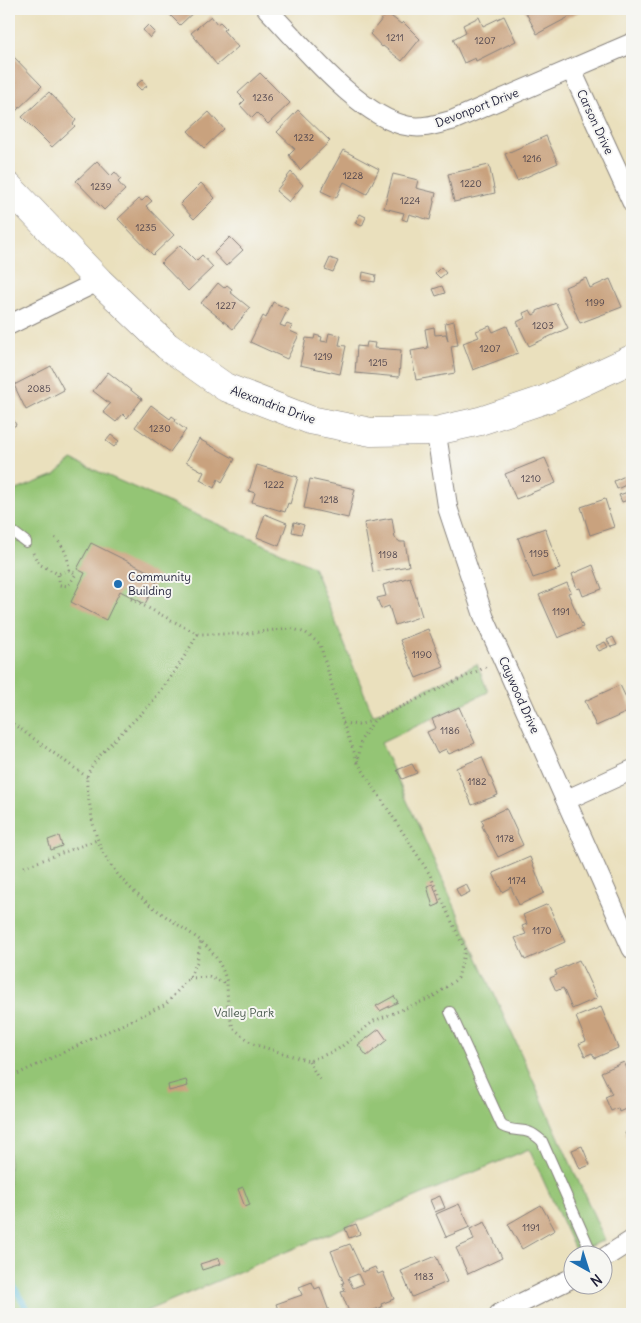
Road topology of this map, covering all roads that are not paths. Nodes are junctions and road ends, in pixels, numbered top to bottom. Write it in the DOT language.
graph roads {
  1 [pos="267,9"];
  2 [pos="632,42"];
  3 [pos="571,69"];
  4 [pos="9,187"];
  5 [pos="632,202"];
  6 [pos="99,281"];
  7 [pos="9,325"];
  8 [pos="632,359"];
  9 [pos="436,430"];
  10 [pos="9,529"];
  11 [pos="26,542"];
  12 [pos="632,770"];
  13 [pos="566,800"];
  14 [pos="632,949"];
  15 [pos="450,1012"];
  16 [pos="632,1240"];
  17 [pos="589,1246"];
  18 [pos="614,1252"];
  19 [pos="564,1282"];
  20 [pos="499,1314"];
  1 -- 3 [label="street, Devonport Drive"];
  2 -- 3 [label="street, Devonport Drive"];
  3 -- 5 [label="street, Carson Drive"];
  4 -- 6 [label="street, Alexandria Drive"];
  6 -- 7 [label="street"];
  6 -- 9 [label="street, Alexandria Drive"];
  8 -- 9 [label="street, Alexandria Drive"];
  9 -- 13 [label="street, Caywood Drive"];
  10 -- 11 [label="lane"];
  12 -- 13 [label="street"];
  13 -- 14 [label="street, Caywood Drive"];
  15 -- 17 [label="lane"];
  16 -- 18 [label="street"];
  19 -- 20 [label="street"];
}
